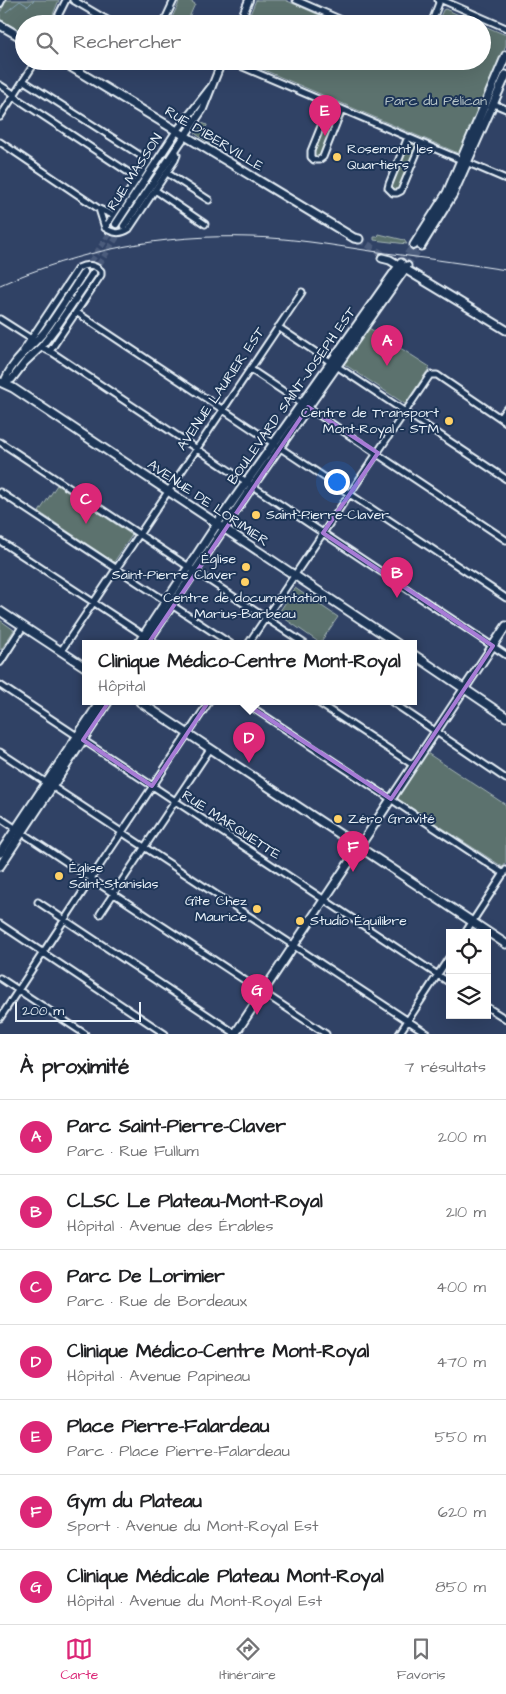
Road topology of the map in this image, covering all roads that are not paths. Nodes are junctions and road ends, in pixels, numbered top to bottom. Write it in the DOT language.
graph roads {
  1 [pos="2,0"];
  2 [pos="66,0"];
  3 [pos="73,0"];
  4 [pos="174,0"];
  5 [pos="249,0"];
  6 [pos="296,0"];
  7 [pos="440,1"];
  8 [pos="0,4"];
  9 [pos="58,15"];
  10 [pos="99,15"];
  11 [pos="167,15"];
  12 [pos="243,15"];
  13 [pos="330,15"];
  14 [pos="435,15"];
  15 [pos="474,15"];
  16 [pos="491,22"];
  17 [pos="0,25"];
  18 [pos="506,28"];
  19 [pos="15,34"];
  20 [pos="506,55"];
  21 [pos="31,70"];
  22 [pos="76,70"];
  23 [pos="218,70"];
  24 [pos="250,70"];
  25 [pos="506,75"];
  26 [pos="24,81"];
  27 [pos="0,84"];
  28 [pos="212,86"];
  29 [pos="15,96"];
  30 [pos="330,104"];
  31 [pos="494,104"];
  32 [pos="506,109"];
  33 [pos="342,110"];
  34 [pos="0,117"];
  35 [pos="176,132"];
  36 [pos="184,136"];
  37 [pos="408,137"];
  38 [pos="0,142"];
  39 [pos="421,142"];
  40 [pos="175,150"];
  41 [pos="465,161"];
  42 [pos="167,173"];
  43 [pos="137,178"];
  44 [pos="506,179"];
  45 [pos="155,190"];
  46 [pos="209,200"];
  47 [pos="99,209"];
  48 [pos="113,215"];
  49 [pos="116,224"];
  50 [pos="205,224"];
  51 [pos="124,226"];
  52 [pos="105,228"];
  53 [pos="356,240"];
  54 [pos="418,246"];
  55 [pos="387,258"];
  56 [pos="403,266"];
  57 [pos="84,272"];
  58 [pos="93,273"];
  59 [pos="302,292"];
  60 [pos="76,312"];
  61 [pos="0,319"];
  62 [pos="278,327"];
  63 [pos="506,330"];
  64 [pos="33,340"];
  65 [pos="41,347"];
  66 [pos="50,351"];
  67 [pos="334,364"];
  68 [pos="250,369"];
  69 [pos="1,383"];
  70 [pos="305,405"];
  71 [pos="506,409"];
  72 [pos="223,410"];
  73 [pos="405,412"];
  74 [pos="500,418"];
  75 [pos="506,422"];
  76 [pos="0,442"];
  77 [pos="277,445"];
  78 [pos="196,449"];
  79 [pos="378,453"];
  80 [pos="506,479"];
  81 [pos="249,484"];
  82 [pos="168,491"];
  83 [pos="0,492"];
  84 [pos="350,494"];
  85 [pos="220,526"];
  86 [pos="323,533"];
  87 [pos="140,534"];
  88 [pos="506,540"];
  89 [pos="0,541"];
  90 [pos="116,569"];
  91 [pos="192,569"];
  92 [pos="295,576"];
  93 [pos="506,598"];
  94 [pos="94,602"];
  95 [pos="169,604"];
  96 [pos="0,611"];
  97 [pos="266,618"];
  98 [pos="23,626"];
  99 [pos="506,626"];
  100 [pos="147,640"];
  101 [pos="225,640"];
  102 [pos="251,640"];
  103 [pos="299,640"];
  104 [pos="392,640"];
  105 [pos="493,646"];
  106 [pos="61,651"];
  107 [pos="506,655"];
  108 [pos="417,657"];
  109 [pos="0,662"];
  110 [pos="82,665"];
  111 [pos="0,686"];
  112 [pos="464,689"];
  113 [pos="98,705"];
  114 [pos="106,705"];
  115 [pos="144,705"];
  116 [pos="207,705"];
  117 [pos="249,705"];
  118 [pos="322,705"];
  119 [pos="397,705"];
  120 [pos="506,717"];
  121 [pos="436,731"];
  122 [pos="188,734"];
  123 [pos="80,738"];
  124 [pos="210,749"];
  125 [pos="0,752"];
  126 [pos="413,765"];
  127 [pos="506,779"];
  128 [pos="50,785"];
  129 [pos="152,786"];
  130 [pos="391,799"];
  131 [pos="175,801"];
  132 [pos="0,818"];
  133 [pos="19,830"];
  134 [pos="122,833"];
  135 [pos="145,847"];
  136 [pos="359,847"];
  137 [pos="0,853"];
  138 [pos="0,866"];
  139 [pos="505,872"];
  140 [pos="91,878"];
  141 [pos="114,894"];
  142 [pos="324,899"];
  143 [pos="38,902"];
  144 [pos="100,914"];
  145 [pos="64,920"];
  146 [pos="472,922"];
  147 [pos="0,924"];
  148 [pos="468,929"];
  149 [pos="506,944"];
  150 [pos="293,946"];
  151 [pos="42,953"];
  152 [pos="446,962"];
  153 [pos="438,975"];
  154 [pos="0,978"];
  155 [pos="446,980"];
  156 [pos="18,990"];
  157 [pos="263,992"];
  158 [pos="491,1010"];
  159 [pos="0,1018"];
  160 [pos="506,1019"];
  161 [pos="408,1021"];
  162 [pos="85,1034"];
  163 [pos="165,1034"];
  164 [pos="236,1034"];
  165 [pos="326,1034"];
  166 [pos="399,1034"];
  167 [pos="428,1034"];
  1 -- 8 [label="street"];
  2 -- 9 [label="street"];
  3 -- 10 [label="street"];
  4 -- 11 [label="street"];
  5 -- 12 [label="street"];
  6 -- 13 [label="street"];
  7 -- 14 [label="street"];
  7 -- 15 [label="street"];
  16 -- 18 [label="street"];
  17 -- 19 [label="main road"];
  20 -- 41 [label="main road"];
  21 -- 26 [label="street"];
  22 -- 35 [label="main road, RUE D'IBERVILLE"];
  23 -- 28 [label="street, RUE MASSON"];
  24 -- 30 [label="street"];
  25 -- 31 [label="main road"];
  26 -- 29 [label="street"];
  26 -- 43 [label="street, RUE MASSON"];
  27 -- 29 [label="street"];
  28 -- 35 [label="street, RUE MASSON"];
  28 -- 36 [label="street, RUE MASSON"];
  29 -- 34 [label="street"];
  29 -- 43 [label="street"];
  30 -- 33 [label="street"];
  30 -- 33 [label="street"];
  31 -- 32 [label="street"];
  31 -- 41 [label="main road"];
  33 -- 37 [label="street"];
  35 -- 36 [label="main road, RUE D'IBERVILLE"];
  35 -- 49 [label="street, RUE MASSON"];
  36 -- 40 [label="street, RUE MASSON"];
  36 -- 53 [label="main road, RUE D'IBERVILLE"];
  37 -- 39 [label="street"];
  37 -- 39 [label="street"];
  38 -- 47 [label="street"];
  39 -- 41 [label="street"];
  40 -- 42 [label="street, RUE MASSON"];
  40 -- 51 [label="street, RUE MASSON"];
  41 -- 44 [label="street"];
  41 -- 54 [label="main road"];
  42 -- 45 [label="street, RUE MASSON"];
  42 -- 46 [label="street"];
  43 -- 48 [label="street, RUE MASSON"];
  45 -- 50 [label="street"];
  45 -- 52 [label="street, RUE MASSON"];
  47 -- 48 [label="street"];
  47 -- 52 [label="street"];
  48 -- 52 [label="street, RUE MASSON"];
  55 -- 56 [label="main road"];
  56 -- 63 [label="main road"];
  56 -- 67 [label="main road, BOULEVARD SAINT-JOSEPH EST"];
  57 -- 64 [label="street"];
  58 -- 65 [label="street"];
  59 -- 62 [label="street, AVENUE LAURIER EST"];
  60 -- 64 [label="street"];
  60 -- 66 [label="street"];
  60 -- 72 [label="street"];
  61 -- 64 [label="street"];
  62 -- 67 [label="street"];
  62 -- 68 [label="street, AVENUE LAURIER EST"];
  64 -- 69 [label="street"];
  65 -- 66 [label="street"];
  65 -- 69 [label="street"];
  66 -- 78 [label="street"];
  67 -- 70 [label="main road, BOULEVARD SAINT-JOSEPH EST"];
  67 -- 73 [label="street"];
  68 -- 70 [label="street"];
  68 -- 72 [label="street, AVENUE LAURIER EST"];
  69 -- 82 [label="main road, AVENUE DE LORIMIER"];
  70 -- 77 [label="main road, BOULEVARD SAINT-JOSEPH EST"];
  70 -- 79 [label="street"];
  71 -- 74 [label="street"];
  72 -- 77 [label="street"];
  72 -- 78 [label="street, AVENUE LAURIER EST"];
  73 -- 74 [label="street"];
  73 -- 79 [label="street"];
  73 -- 80 [label="street"];
  74 -- 75 [label="street"];
  76 -- 87 [label="street"];
  77 -- 81 [label="main road, BOULEVARD SAINT-JOSEPH EST"];
  77 -- 84 [label="street"];
  78 -- 81 [label="street"];
  78 -- 82 [label="street, AVENUE LAURIER EST"];
  79 -- 84 [label="street"];
  79 -- 88 [label="street"];
  81 -- 85 [label="main road, BOULEVARD SAINT-JOSEPH EST"];
  81 -- 86 [label="street"];
  82 -- 85 [label="main road, AVENUE DE LORIMIER"];
  82 -- 87 [label="street, AVENUE LAURIER EST"];
  83 -- 90 [label="street"];
  84 -- 86 [label="street"];
  84 -- 93 [label="street"];
  85 -- 91 [label="main road, BOULEVARD SAINT-JOSEPH EST"];
  85 -- 92 [label="main road, AVENUE DE LORIMIER"];
  86 -- 92 [label="street"];
  86 -- 105 [label="street"];
  87 -- 90 [label="street, AVENUE LAURIER EST"];
  87 -- 91 [label="street"];
  89 -- 94 [label="street"];
  90 -- 94 [label="street, AVENUE LAURIER EST"];
  90 -- 95 [label="street"];
  91 -- 95 [label="main road, BOULEVARD SAINT-JOSEPH EST"];
  91 -- 97 [label="street"];
  92 -- 97 [label="street"];
  92 -- 104 [label="main road, AVENUE DE LORIMIER"];
  94 -- 100 [label="street"];
  94 -- 106 [label="street, AVENUE LAURIER EST"];
  95 -- 100 [label="main road, BOULEVARD SAINT-JOSEPH EST"];
  95 -- 101 [label="street"];
  96 -- 98 [label="main road"];
  97 -- 102 [label="street"];
  97 -- 103 [label="street"];
  98 -- 106 [label="main road"];
  98 -- 109 [label="street"];
  99 -- 105 [label="main road"];
  105 -- 107 [label="street"];
  105 -- 112 [label="main road"];
  106 -- 110 [label="main road"];
  108 -- 112 [label="main road"];
  111 -- 123 [label="street, RUE MARQUETTE"];
  112 -- 120 [label="main road"];
  112 -- 121 [label="main road"];
  113 -- 123 [label="main road"];
  114 -- 123 [label="main road"];
  115 -- 122 [label="main road"];
  116 -- 122 [label="street"];
  117 -- 130 [label="street"];
  118 -- 126 [label="street"];
  119 -- 121 [label="street"];
  121 -- 126 [label="main road"];
  121 -- 127 [label="street"];
  122 -- 124 [label="main road"];
  122 -- 129 [label="street"];
  123 -- 128 [label="main road"];
  123 -- 129 [label="street, RUE MARQUETTE"];
  124 -- 131 [label="street"];
  124 -- 136 [label="main road"];
  125 -- 128 [label="street"];
  126 -- 130 [label="main road"];
  128 -- 133 [label="main road"];
  128 -- 134 [label="street"];
  129 -- 131 [label="street, RUE MARQUETTE"];
  129 -- 134 [label="street"];
  130 -- 136 [label="main road"];
  130 -- 139 [label="street"];
  131 -- 135 [label="street"];
  131 -- 142 [label="street, RUE MARQUETTE"];
  132 -- 133 [label="street"];
  133 -- 137 [label="main road"];
  133 -- 138 [label="main road"];
  133 -- 140 [label="street"];
  134 -- 135 [label="street"];
  134 -- 140 [label="street"];
  135 -- 141 [label="street"];
  135 -- 150 [label="street"];
  136 -- 142 [label="main road"];
  136 -- 146 [label="main road"];
  139 -- 146 [label="street"];
  140 -- 141 [label="street"];
  140 -- 145 [label="street"];
  141 -- 144 [label="street"];
  141 -- 157 [label="street"];
  142 -- 150 [label="main road"];
  142 -- 153 [label="street, RUE MARQUETTE"];
  143 -- 145 [label="street"];
  145 -- 151 [label="street"];
  145 -- 164 [label="street"];
  146 -- 148 [label="street"];
  146 -- 149 [label="main road"];
  147 -- 151 [label="street"];
  150 -- 157 [label="main road"];
  150 -- 161 [label="street"];
  151 -- 156 [label="street"];
  151 -- 163 [label="street"];
  152 -- 153 [label="street"];
  153 -- 155 [label="street, RUE MARQUETTE"];
  153 -- 161 [label="street"];
  154 -- 156 [label="street"];
  156 -- 159 [label="street"];
  156 -- 162 [label="street"];
  157 -- 164 [label="main road"];
  157 -- 165 [label="street"];
  158 -- 160 [label="street"];
  161 -- 166 [label="street"];
  161 -- 167 [label="street"];
}
